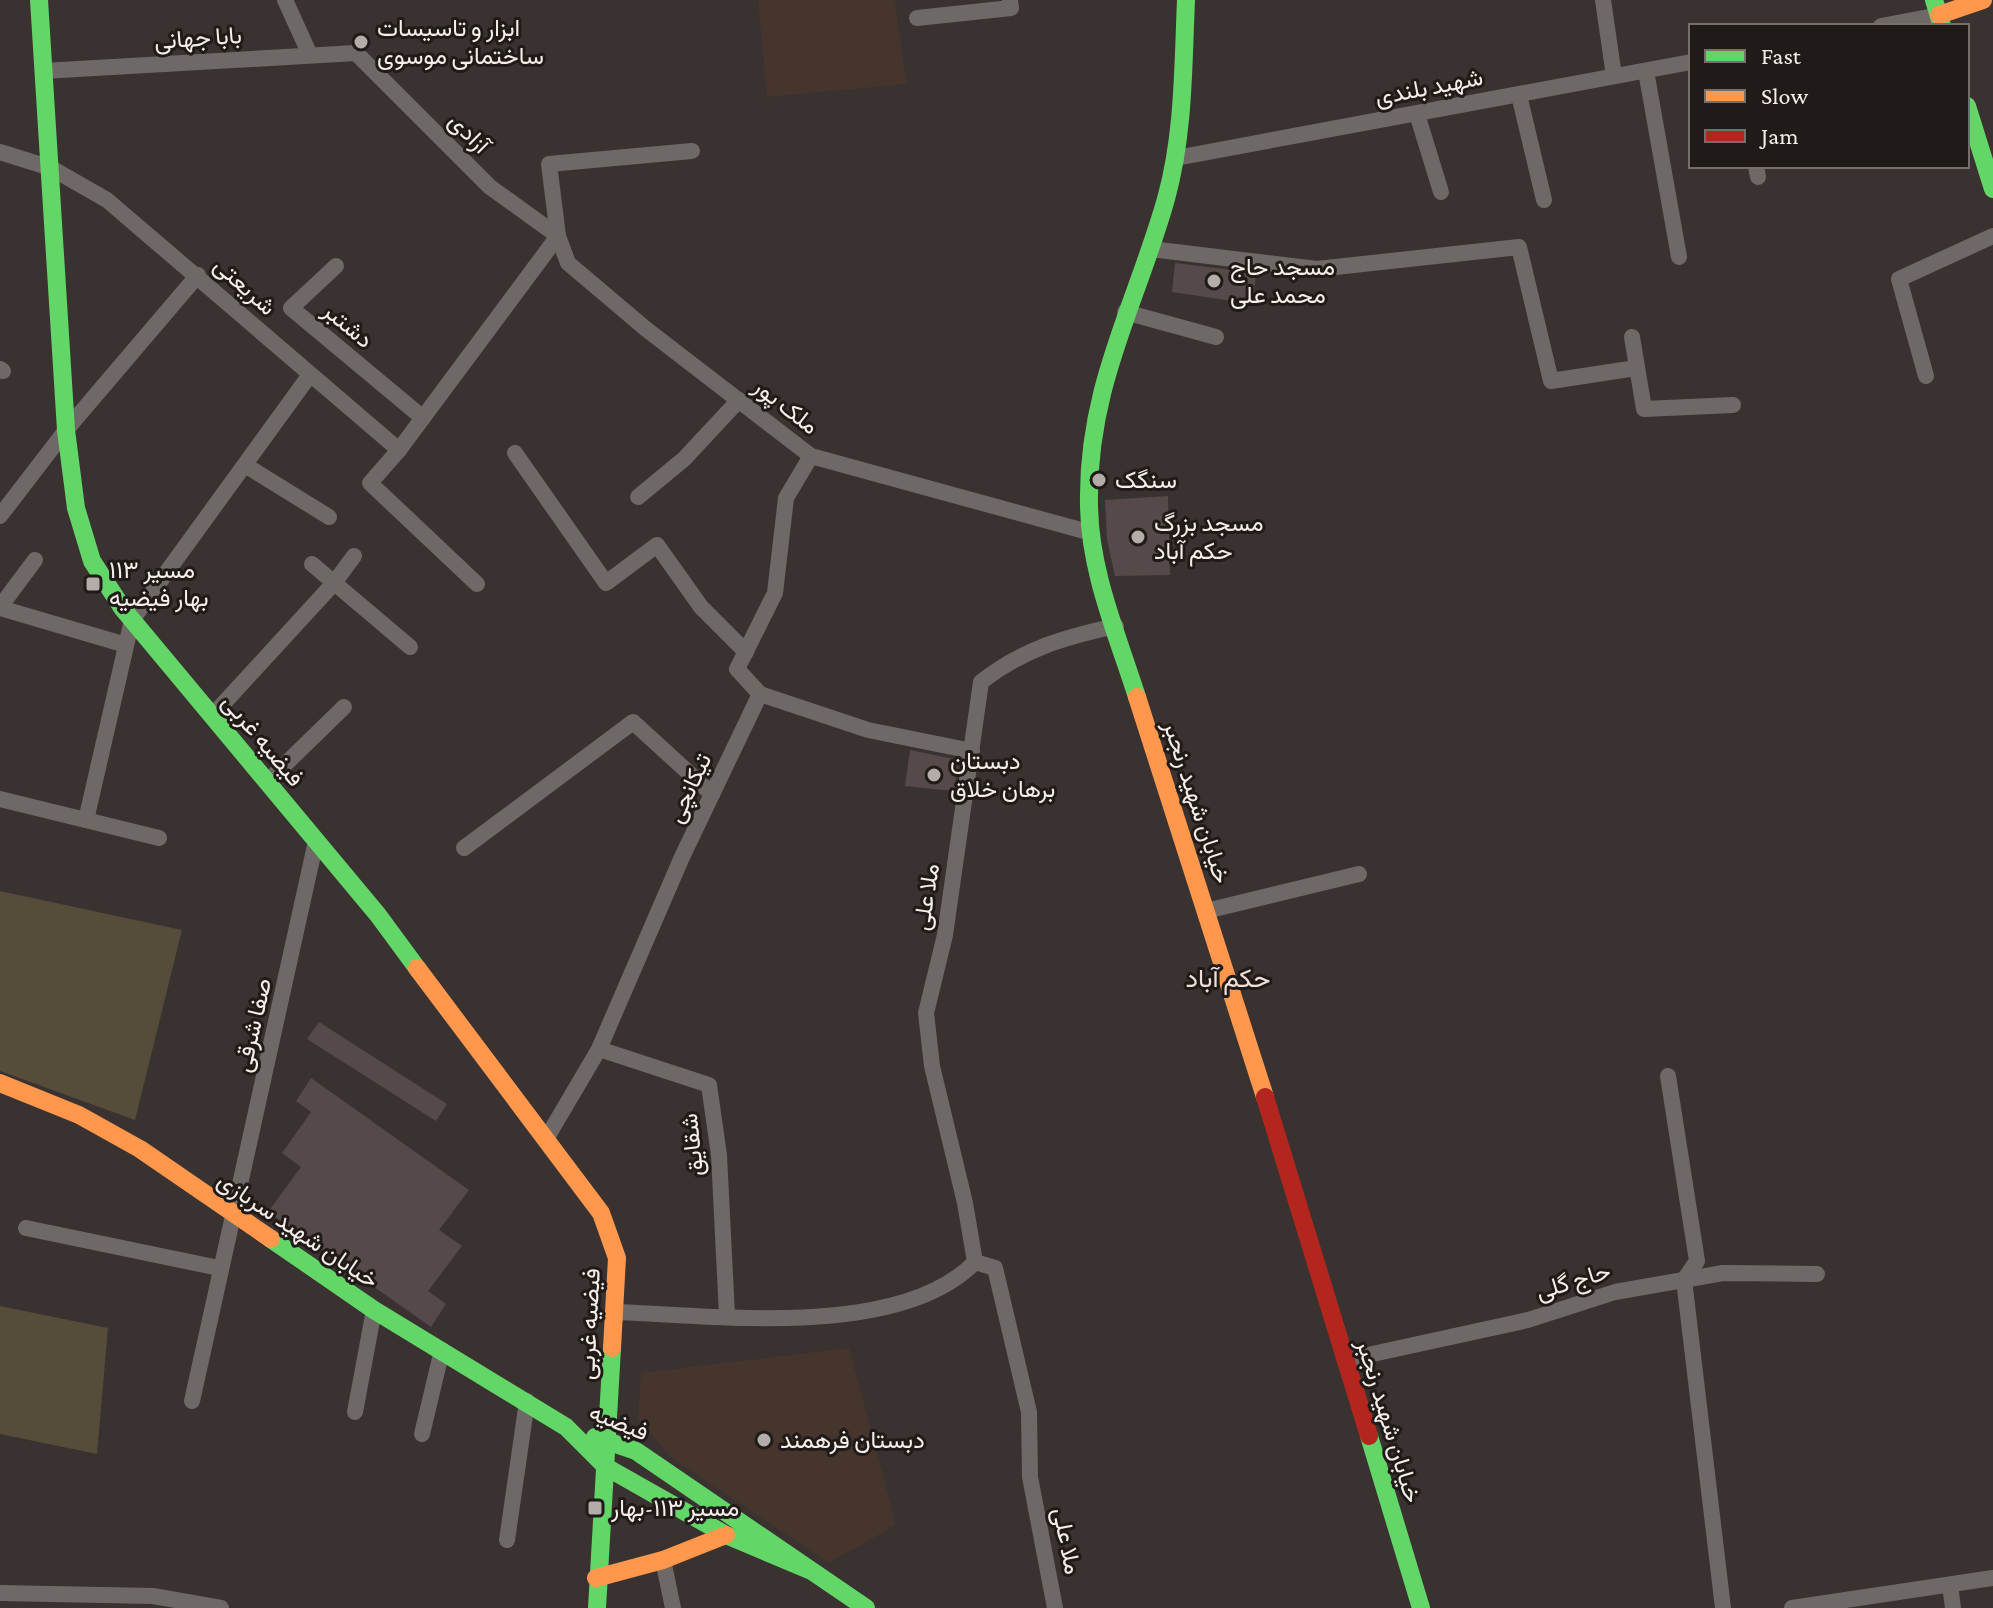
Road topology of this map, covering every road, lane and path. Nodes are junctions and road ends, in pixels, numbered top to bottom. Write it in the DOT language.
graph roads {
  1 [pos="39,0"];
  2 [pos="285,0"];
  3 [pos="1010,0"];
  4 [pos="1186,0"];
  5 [pos="1603,0"];
  6 [pos="1983,0"];
  7 [pos="1939,14"];
  8 [pos="917,18"];
  9 [pos="1891,24"];
  10 [pos="356,53"];
  11 [pos="310,55"];
  12 [pos="1689,62"];
  13 [pos="43,71"];
  14 [pos="1646,71"];
  15 [pos="1614,76"];
  16 [pos="1519,95"];
  17 [pos="1969,112"];
  18 [pos="1417,114"];
  19 [pos="692,151"];
  20 [pos="0,152"];
  21 [pos="1176,158"];
  22 [pos="51,168"];
  23 [pos="1993,189"];
  24 [pos="1441,192"];
  25 [pos="1544,200"];
  26 [pos="558,236"];
  27 [pos="1993,236"];
  28 [pos="1151,249"];
  29 [pos="1679,257"];
  30 [pos="336,266"];
  31 [pos="198,275"];
  32 [pos="1125,312"];
  33 [pos="1216,337"];
  34 [pos="1632,337"];
  35 [pos="1636,368"];
  36 [pos="309,376"];
  37 [pos="1926,376"];
  38 [pos="739,400"];
  39 [pos="1733,405"];
  40 [pos="423,418"];
  41 [pos="66,430"];
  42 [pos="399,450"];
  43 [pos="515,453"];
  44 [pos="811,456"];
  45 [pos="245,465"];
  46 [pos="638,497"];
  47 [pos="0,516"];
  48 [pos="329,517"];
  49 [pos="1088,532"];
  50 [pos="354,556"];
  51 [pos="35,560"];
  52 [pos="312,564"];
  53 [pos="334,583"];
  54 [pos="477,584"];
  55 [pos="0,608"];
  56 [pos="132,620"];
  57 [pos="1116,626"];
  58 [pos="126,645"];
  59 [pos="410,647"];
  60 [pos="746,652"];
  61 [pos="760,694"];
  62 [pos="344,707"];
  63 [pos="212,716"];
  64 [pos="972,751"];
  65 [pos="267,782"];
  66 [pos="712,794"];
  67 [pos="0,799"];
  68 [pos="86,820"];
  69 [pos="159,838"];
  70 [pos="316,841"];
  71 [pos="464,848"];
  72 [pos="1359,874"];
  73 [pos="1206,911"];
  74 [pos="599,1049"];
  75 [pos="1668,1076"];
  76 [pos="0,1083"];
  77 [pos="546,1139"];
  78 [pos="234,1218"];
  79 [pos="26,1228"];
  80 [pos="975,1262"];
  81 [pos="219,1268"];
  82 [pos="1817,1274"];
  83 [pos="1684,1280"];
  84 [pos="374,1310"];
  85 [pos="614,1312"];
  86 [pos="727,1315"];
  87 [pos="442,1350"];
  88 [pos="1345,1360"];
  89 [pos="192,1401"];
  90 [pos="527,1401"];
  91 [pos="355,1412"];
  92 [pos="566,1427"];
  93 [pos="422,1434"];
  94 [pos="606,1441"];
  95 [pos="606,1467"];
  96 [pos="726,1535"];
  97 [pos="507,1540"];
  98 [pos="663,1560"];
  99 [pos="809,1570"];
  100 [pos="596,1578"];
  101 [pos="1993,1578"];
  102 [pos="1950,1585"];
  103 [pos="0,1593"];
  104 [pos="221,1608"];
  105 [pos="597,1608"];
  106 [pos="673,1608"];
  107 [pos="866,1608"];
  108 [pos="1055,1608"];
  109 [pos="1421,1608"];
  110 [pos="1723,1608"];
  111 [pos="1792,1608"];
  112 [pos="1953,1608"];
  1 -- 13 [label="street, فیضیه غربی"];
  2 -- 11 [label="street"];
  3 -- 8 [label="street"];
  4 -- 21 [label="street, خیابان شهید رنجبر"];
  5 -- 15 [label="street"];
  6 -- 7 [label="street"];
  7 -- 9 [label="street"];
  10 -- 11 [label="street, بابا جهانی"];
  10 -- 26 [label="street, آزادی"];
  11 -- 13 [label="street, بابا جهانی"];
  12 -- 14 [label="street, شهید بلندی"];
  13 -- 22 [label="street, فیضیه غربی"];
  14 -- 15 [label="street, شهید بلندی"];
  14 -- 29 [label="street"];
  15 -- 16 [label="street, شهید بلندی"];
  16 -- 18 [label="street, شهید بلندی"];
  16 -- 25 [label="street"];
  17 -- 23 [label="street"];
  18 -- 21 [label="street, شهید بلندی"];
  18 -- 24 [label="street"];
  19 -- 26 [label="street"];
  20 -- 22 [label="street, شریعتی"];
  21 -- 28 [label="street, خیابان شهید رنجبر"];
  22 -- 31 [label="street, شریعتی"];
  22 -- 41 [label="street, فیضیه غربی"];
  26 -- 38 [label="street, ملک پور"];
  26 -- 40 [label="street"];
  27 -- 37 [label="street"];
  28 -- 32 [label="street, خیابان شهید رنجبر"];
  28 -- 35 [label="street"];
  30 -- 40 [label="street, دشتبر"];
  31 -- 36 [label="street, شریعتی"];
  31 -- 41 [label="street"];
  32 -- 33 [label="street"];
  32 -- 49 [label="street, خیابان شهید رنجبر"];
  34 -- 35 [label="street"];
  35 -- 39 [label="street"];
  36 -- 42 [label="street, شریعتی"];
  36 -- 45 [label="street"];
  38 -- 44 [label="street, ملک پور"];
  38 -- 46 [label="street"];
  40 -- 42 [label="street"];
  41 -- 47 [label="street"];
  41 -- 56 [label="street, فیضیه غربی"];
  42 -- 54 [label="street"];
  43 -- 60 [label="street"];
  44 -- 49 [label="street, ملک پور"];
  44 -- 60 [label="street"];
  45 -- 48 [label="street"];
  45 -- 56 [label="street"];
  49 -- 57 [label="street, خیابان شهید رنجبر"];
  50 -- 53 [label="street"];
  51 -- 55 [label="street"];
  52 -- 53 [label="street"];
  53 -- 59 [label="street"];
  53 -- 63 [label="street"];
  55 -- 58 [label="street"];
  56 -- 58 [label="street"];
  56 -- 63 [label="street, فیضیه غربی"];
  57 -- 64 [label="street, ملا علی"];
  57 -- 73 [label="street, خیابان شهید رنجبر"];
  58 -- 68 [label="street"];
  60 -- 61 [label="street"];
  61 -- 64 [label="street"];
  61 -- 66 [label="street, تیکانچی"];
  62 -- 65 [label="street"];
  63 -- 65 [label="street, فیضیه غربی"];
  64 -- 80 [label="street, ملا علی"];
  65 -- 70 [label="street, فیضیه غربی"];
  66 -- 71 [label="street"];
  66 -- 74 [label="street, تیکانچی"];
  67 -- 68 [label="street"];
  68 -- 69 [label="street"];
  70 -- 77 [label="street, فیضیه غربی"];
  70 -- 78 [label="street, صفا شرقی"];
  72 -- 73 [label="street"];
  73 -- 88 [label="street, خیابان شهید رنجبر"];
  74 -- 77 [label="street, تیکانچی"];
  74 -- 86 [label="street, شقایق"];
  75 -- 83 [label="street"];
  76 -- 78 [label="street, خیابان شهید سربازی"];
  77 -- 85 [label="street, فیضیه غربی"];
  78 -- 81 [label="street, صفا شرقی"];
  78 -- 84 [label="street, خیابان شهید سربازی"];
  79 -- 81 [label="street"];
  80 -- 86 [label="street"];
  80 -- 108 [label="street, ملا علی"];
  81 -- 89 [label="street, صفا شرقی"];
  82 -- 83 [label="street, حاج گلی"];
  83 -- 88 [label="street, حاج گلی"];
  83 -- 110 [label="street"];
  84 -- 87 [label="street, خیابان شهید سربازی"];
  84 -- 91 [label="street"];
  85 -- 86 [label="street"];
  85 -- 94 [label="street, فیضیه غربی"];
  87 -- 90 [label="street, خیابان شهید سربازی"];
  87 -- 93 [label="street"];
  88 -- 109 [label="street, خیابان شهید رنجبر"];
  90 -- 92 [label="street, خیابان شهید سربازی"];
  90 -- 97 [label="street"];
  92 -- 94 [label="street, فیضیه"];
  92 -- 95 [label="street, فیضیه"];
  94 -- 95 [label="street, فیضیه غربی"];
  94 -- 99 [label="street, فیضیه"];
  95 -- 96 [label="street, فیضیه"];
  95 -- 100 [label="street, فیضیه غربی"];
  96 -- 98 [label="street"];
  96 -- 99 [label="street, فیضیه"];
  98 -- 100 [label="street"];
  98 -- 106 [label="street"];
  99 -- 107 [label="street, فیضیه"];
  100 -- 105 [label="street, فیضیه غربی"];
  101 -- 102 [label="street"];
  102 -- 111 [label="street"];
  102 -- 112 [label="street"];
  103 -- 104 [label="street"];
}
